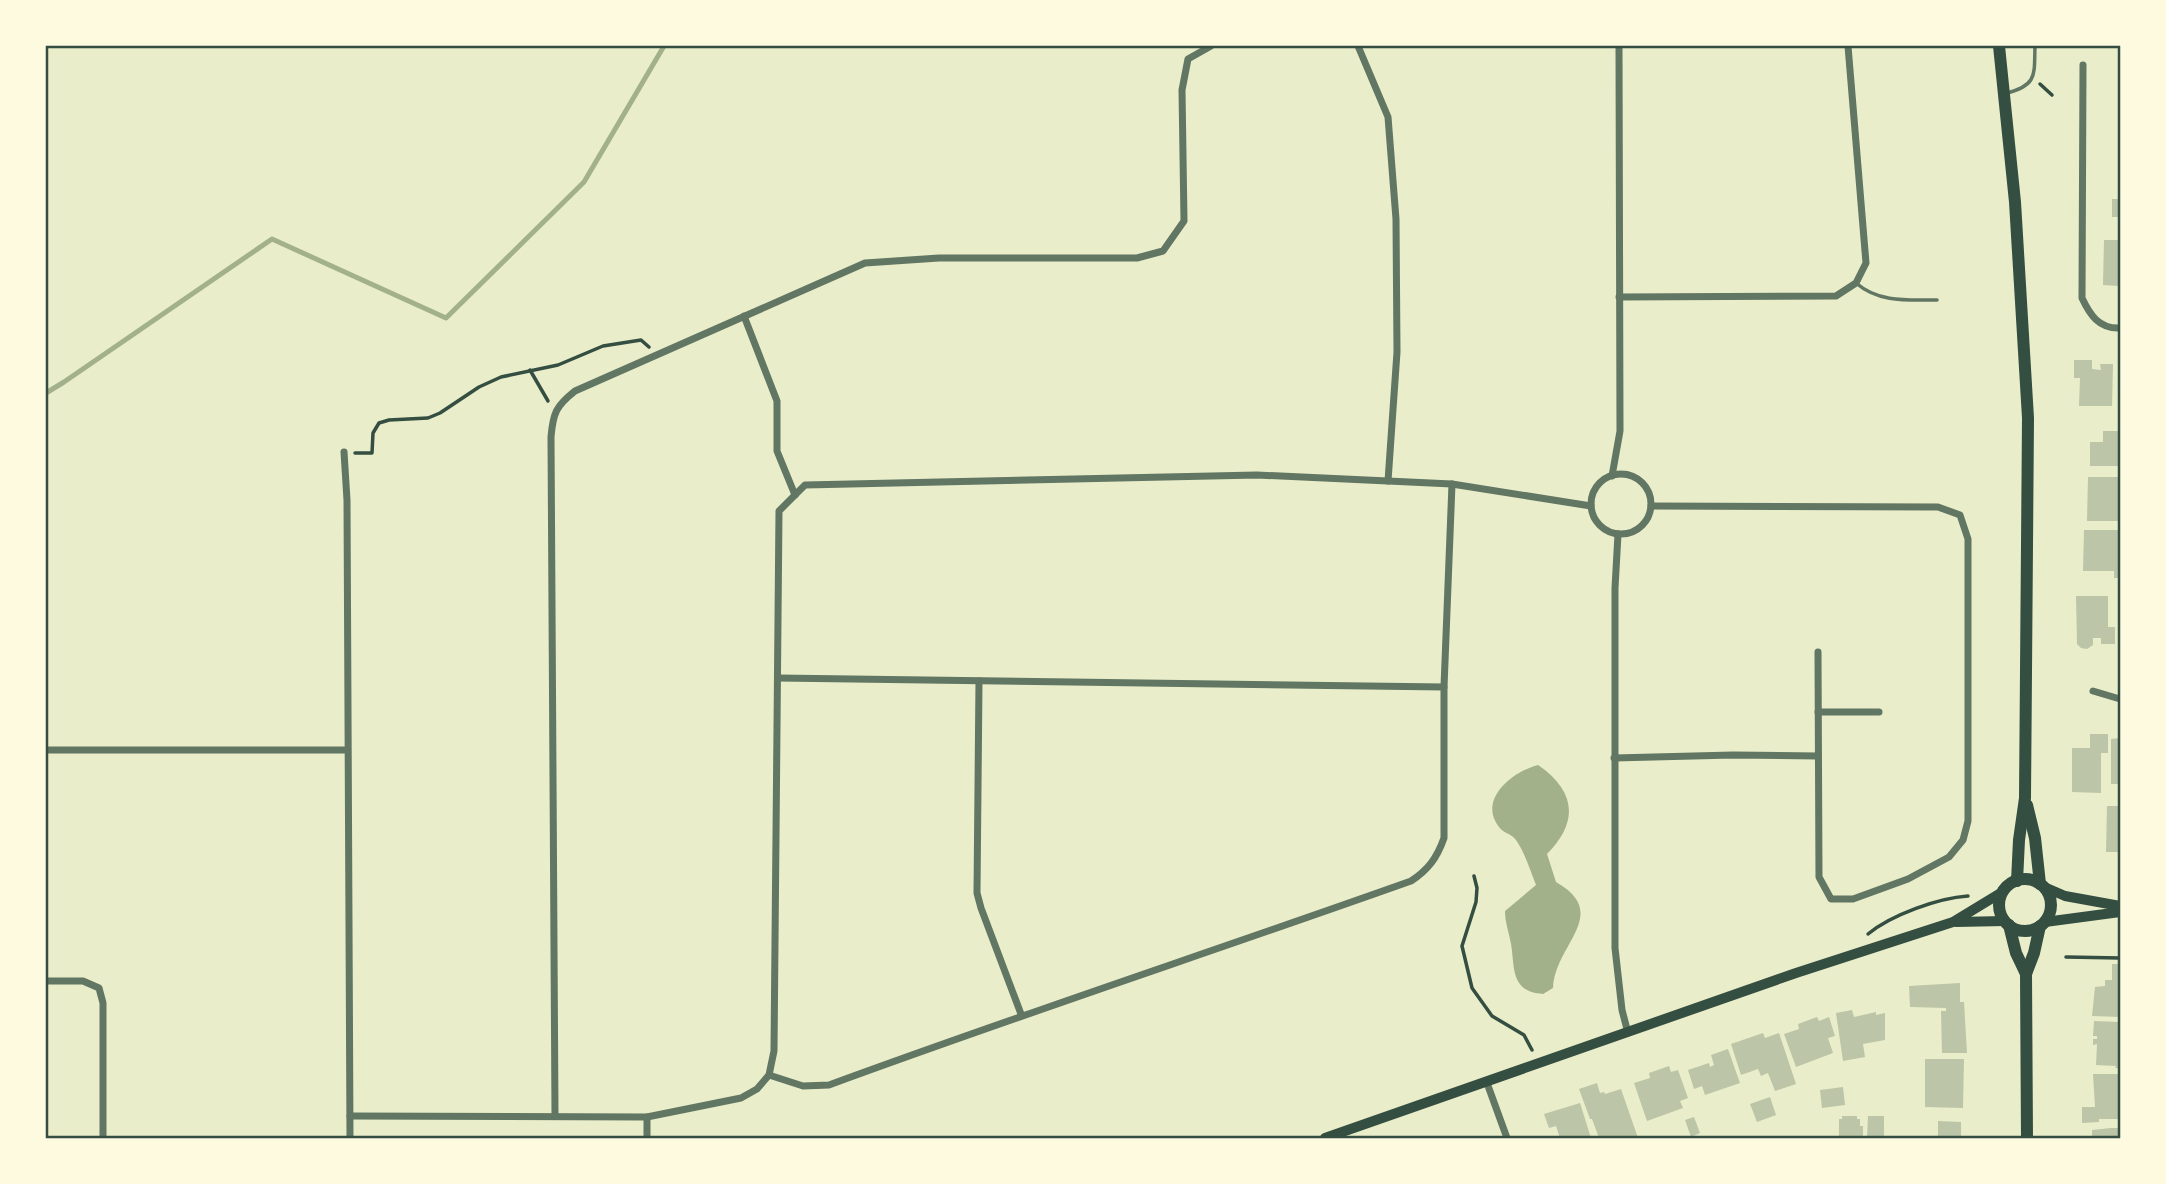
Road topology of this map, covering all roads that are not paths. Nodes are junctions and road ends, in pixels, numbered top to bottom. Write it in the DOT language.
graph roads {
  1 [pos="1211,46"];
  2 [pos="1358,46"];
  3 [pos="1619,46"];
  4 [pos="1848,46"];
  5 [pos="1999,46"];
  6 [pos="2035,46"];
  7 [pos="2084,65"];
  8 [pos="2004,94"];
  9 [pos="1856,283"];
  10 [pos="1619,297"];
  11 [pos="1937,300"];
  12 [pos="744,316"];
  13 [pos="2120,328"];
  14 [pos="344,452"];
  15 [pos="1612,476"];
  16 [pos="1388,481"];
  17 [pos="1452,484"];
  18 [pos="795,495"];
  19 [pos="1591,506"];
  20 [pos="1651,506"];
  21 [pos="1618,534"];
  22 [pos="1818,652"];
  23 [pos="778,678"];
  24 [pos="979,681"];
  25 [pos="1444,687"];
  26 [pos="2093,691"];
  27 [pos="2120,699"];
  28 [pos="1818,712"];
  29 [pos="1879,712"];
  30 [pos="46,750"];
  31 [pos="347,750"];
  32 [pos="1818,756"];
  33 [pos="1614,758"];
  34 [pos="2025,798"];
  35 [pos="2017,881"];
  36 [pos="2041,885"];
  37 [pos="2004,891"];
  38 [pos="2120,906"];
  39 [pos="2120,912"];
  40 [pos="1954,922"];
  41 [pos="2007,923"];
  42 [pos="2043,924"];
  43 [pos="2026,974"];
  44 [pos="46,981"];
  45 [pos="1021,1014"];
  46 [pos="1628,1034"];
  47 [pos="769,1075"];
  48 [pos="1487,1083"];
  49 [pos="555,1115"];
  50 [pos="350,1116"];
  51 [pos="646,1117"];
  52 [pos="103,1139"];
  53 [pos="350,1139"];
  54 [pos="647,1139"];
  55 [pos="1325,1139"];
  56 [pos="1507,1139"];
  57 [pos="2027,1139"];
  1 -- 12 [label="street"];
  2 -- 16 [label="street"];
  3 -- 10 [label="street"];
  4 -- 9 [label="street"];
  5 -- 8 [label="main road"];
  6 -- 8 [label="lane"];
  7 -- 13 [label="street"];
  8 -- 34 [label="main road"];
  9 -- 10 [label="street"];
  9 -- 11 [label="lane"];
  10 -- 15 [label="street"];
  12 -- 18 [label="street"];
  12 -- 49 [label="street"];
  14 -- 31 [label="street"];
  15 -- 19 [label="street"];
  15 -- 20 [label="street"];
  16 -- 17 [label="street"];
  16 -- 18 [label="street"];
  17 -- 19 [label="street"];
  17 -- 25 [label="street"];
  18 -- 23 [label="street"];
  19 -- 21 [label="street"];
  20 -- 21 [label="street"];
  20 -- 32 [label="street"];
  21 -- 33 [label="street"];
  22 -- 28 [label="street"];
  23 -- 24 [label="street"];
  23 -- 47 [label="street"];
  24 -- 25 [label="street"];
  24 -- 45 [label="street"];
  25 -- 45 [label="street"];
  26 -- 27 [label="street"];
  28 -- 29 [label="street"];
  28 -- 32 [label="street"];
  30 -- 31 [label="street"];
  31 -- 50 [label="street"];
  32 -- 33 [label="street"];
  33 -- 46 [label="street"];
  34 -- 35 [label="main road"];
  34 -- 36 [label="main road"];
  35 -- 36 [label="main road"];
  35 -- 37 [label="main road"];
  36 -- 38 [label="main road"];
  36 -- 42 [label="main road"];
  37 -- 40 [label="main road"];
  37 -- 41 [label="main road"];
  39 -- 42 [label="main road"];
  40 -- 41 [label="main road"];
  40 -- 46 [label="main road"];
  41 -- 42 [label="main road"];
  41 -- 43 [label="main road"];
  42 -- 43 [label="main road"];
  43 -- 57 [label="main road"];
  44 -- 52 [label="street"];
  45 -- 47 [label="street"];
  46 -- 48 [label="main road"];
  47 -- 51 [label="street"];
  48 -- 55 [label="main road"];
  48 -- 56 [label="street"];
  49 -- 50 [label="street"];
  49 -- 51 [label="street"];
  50 -- 53 [label="street"];
  51 -- 54 [label="street"];
}
